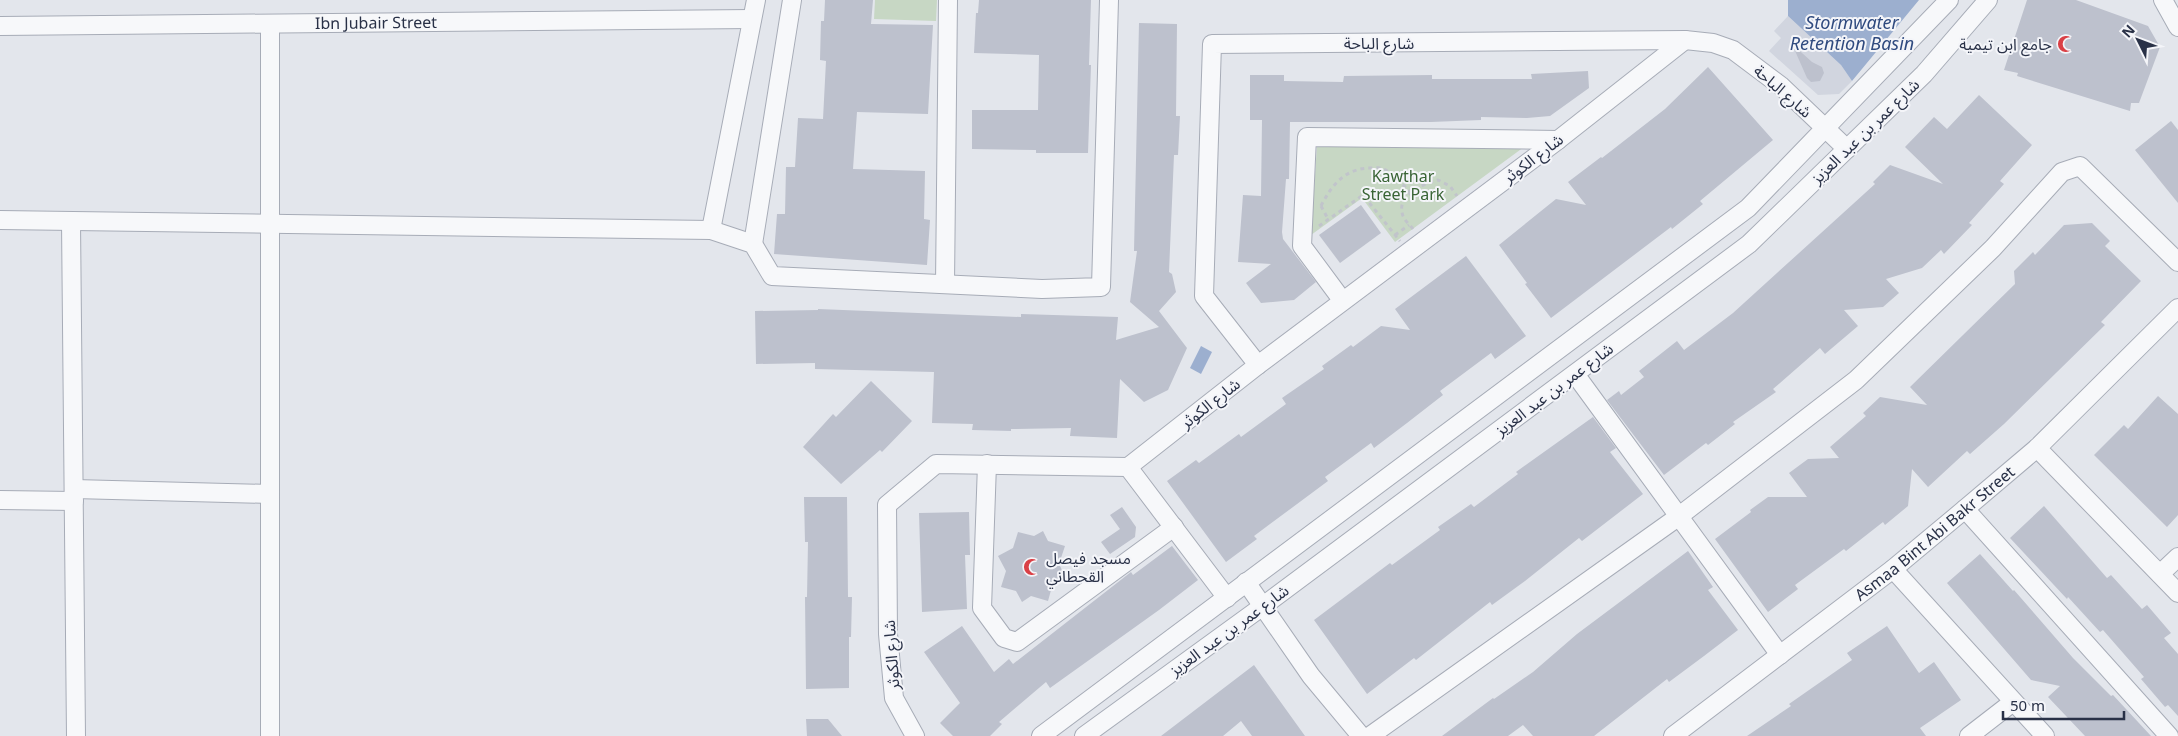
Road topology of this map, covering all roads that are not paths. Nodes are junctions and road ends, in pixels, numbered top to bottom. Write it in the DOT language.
graph roads {
  1 [pos="756,0"];
  2 [pos="792,0"];
  3 [pos="948,0"];
  4 [pos="1109,0"];
  5 [pos="1949,0"];
  6 [pos="1988,0"];
  7 [pos="2163,0"];
  8 [pos="752,19"];
  9 [pos="270,24"];
  10 [pos="0,26"];
  11 [pos="2178,27"];
  12 [pos="1685,40"];
  13 [pos="1826,129"];
  14 [pos="1558,140"];
  15 [pos="1846,149"];
  16 [pos="0,220"];
  17 [pos="71,222"];
  18 [pos="270,225"];
  19 [pos="711,230"];
  20 [pos="753,244"];
  21 [pos="2178,262"];
  22 [pos="945,284"];
  23 [pos="1342,300"];
  24 [pos="2178,308"];
  25 [pos="1258,365"];
  26 [pos="1575,374"];
  27 [pos="2037,448"];
  28 [pos="987,464"];
  29 [pos="1128,467"];
  30 [pos="270,494"];
  31 [pos="74,495"];
  32 [pos="0,500"];
  33 [pos="1965,509"];
  34 [pos="1678,517"];
  35 [pos="1174,527"];
  36 [pos="2178,557"];
  37 [pos="1893,569"];
  38 [pos="2160,574"];
  39 [pos="1246,582"];
  40 [pos="2178,593"];
  41 [pos="1227,598"];
  42 [pos="1263,606"];
  43 [pos="1780,654"];
  44 [pos="2013,702"];
  45 [pos="76,736"];
  46 [pos="270,736"];
  47 [pos="915,736"];
  48 [pos="1042,736"];
  49 [pos="1084,736"];
  50 [pos="1362,736"];
  51 [pos="1370,736"];
  52 [pos="1673,736"];
  53 [pos="1969,736"];
  54 [pos="2044,736"];
  55 [pos="2169,736"];
  1 -- 8 [label="street"];
  2 -- 20 [label="street"];
  3 -- 22 [label="street"];
  4 -- 22 [label="street"];
  5 -- 13 [label="street"];
  6 -- 15 [label="street, شارع عمر بن عبد العزيز"];
  7 -- 11 [label="street"];
  8 -- 9 [label="street, Ibn Jubair Street"];
  8 -- 19 [label="street"];
  9 -- 10 [label="street, Ibn Jubair Street"];
  9 -- 18 [label="street"];
  12 -- 13 [label="street, شارع الباحة"];
  12 -- 14 [label="street, شارع الكوثر"];
  12 -- 25 [label="street, شارع الباحة"];
  13 -- 15 [label="street, شارع الباحة"];
  13 -- 39 [label="street"];
  14 -- 23 [label="street, شارع الكوثر"];
  14 -- 23 [label="street"];
  15 -- 26 [label="street, شارع عمر بن عبد العزيز"];
  16 -- 17 [label="street"];
  17 -- 18 [label="street"];
  17 -- 31 [label="street"];
  18 -- 19 [label="street"];
  18 -- 30 [label="street"];
  19 -- 20 [label="street"];
  20 -- 22 [label="street"];
  21 -- 34 [label="street"];
  23 -- 25 [label="street, شارع الكوثر"];
  24 -- 27 [label="street, Asmaa Bint Abi Bakr Street"];
  25 -- 29 [label="street, شارع الكوثر"];
  26 -- 34 [label="street"];
  26 -- 42 [label="street, شارع عمر بن عبد العزيز"];
  27 -- 33 [label="street, Asmaa Bint Abi Bakr Street"];
  27 -- 38 [label="street"];
  28 -- 29 [label="street, شارع الكوثر"];
  28 -- 35 [label="street"];
  28 -- 47 [label="street, شارع الكوثر"];
  29 -- 35 [label="street"];
  30 -- 31 [label="street"];
  30 -- 46 [label="street"];
  31 -- 32 [label="street"];
  31 -- 45 [label="street"];
  33 -- 37 [label="street, Asmaa Bint Abi Bakr Street"];
  33 -- 55 [label="street"];
  34 -- 43 [label="street"];
  34 -- 51 [label="street"];
  35 -- 41 [label="street"];
  36 -- 38 [label="street"];
  37 -- 43 [label="street, Asmaa Bint Abi Bakr Street"];
  37 -- 44 [label="street"];
  38 -- 40 [label="street"];
  39 -- 41 [label="street"];
  39 -- 42 [label="street"];
  41 -- 48 [label="street"];
  42 -- 49 [label="street, شارع عمر بن عبد العزيز"];
  42 -- 50 [label="street"];
  43 -- 52 [label="street, Asmaa Bint Abi Bakr Street"];
  44 -- 53 [label="street"];
  44 -- 54 [label="street"];
}
